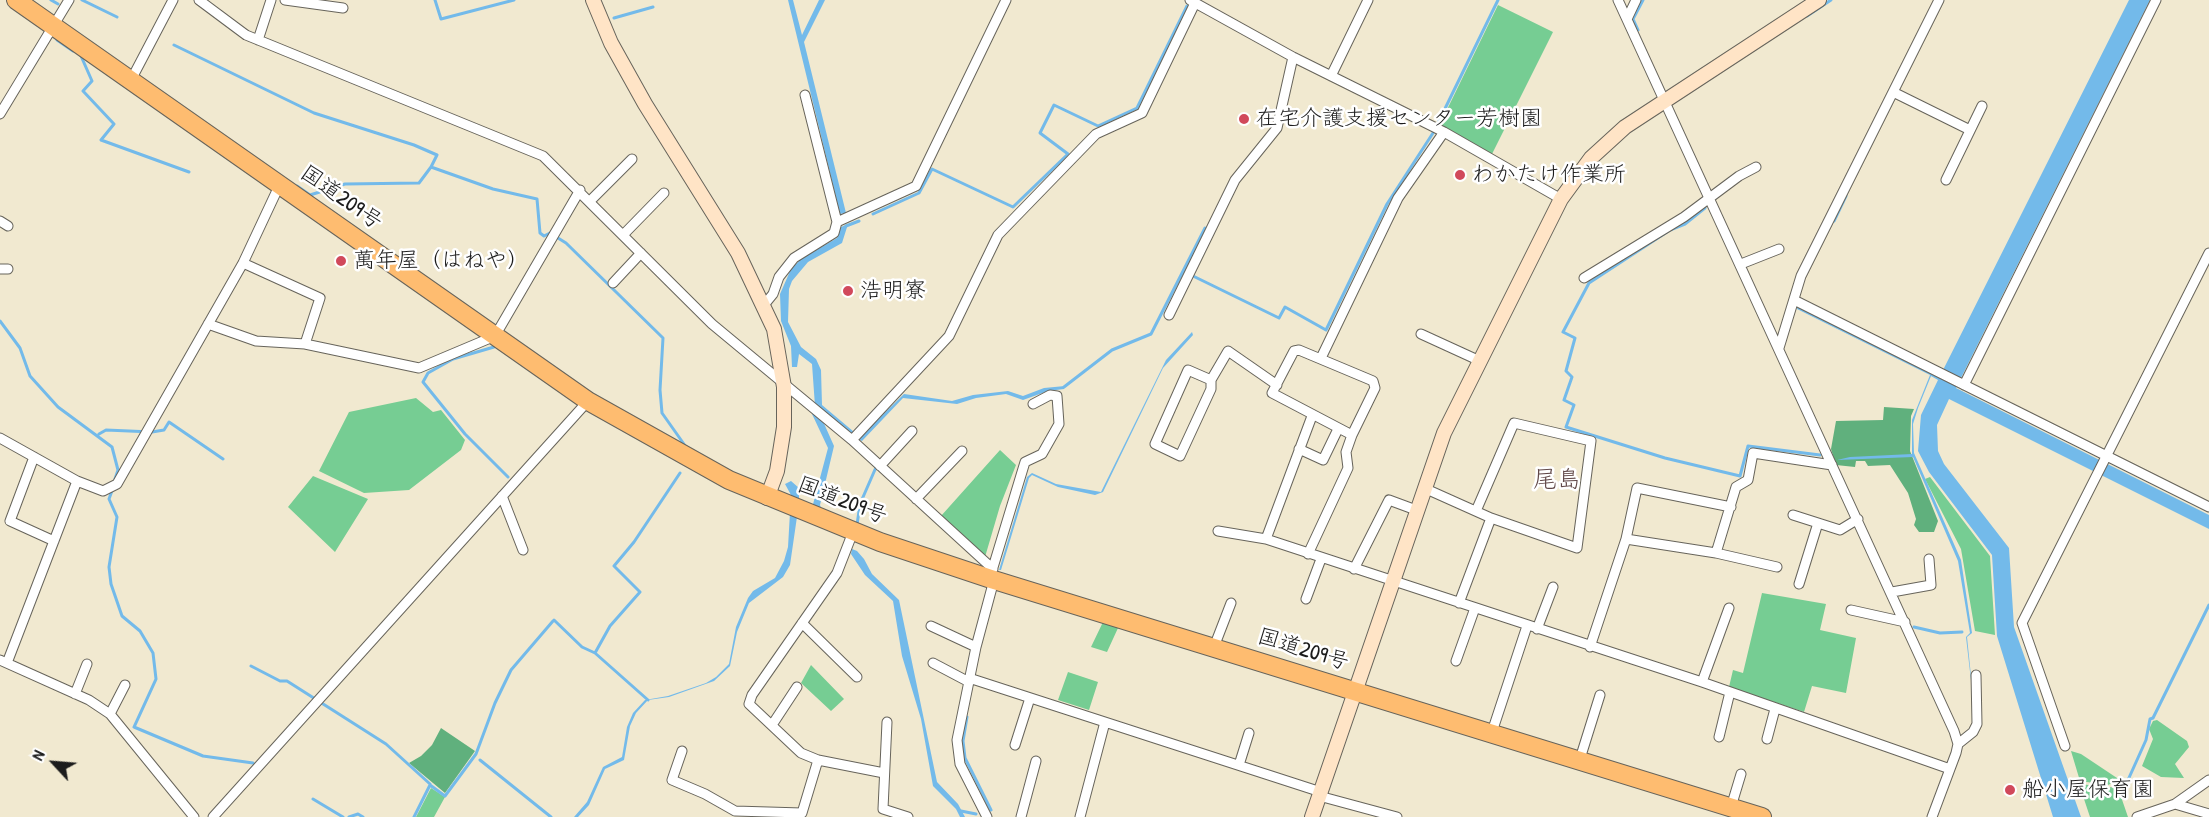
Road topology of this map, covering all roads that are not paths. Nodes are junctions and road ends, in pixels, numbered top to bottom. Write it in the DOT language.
graph roads {
  1 [pos="16,0"];
  2 [pos="69,0"];
  3 [pos="173,0"];
  4 [pos="199,0"];
  5 [pos="271,0"];
  6 [pos="285,0"];
  7 [pos="593,0"];
  8 [pos="1006,0"];
  9 [pos="1368,0"];
  10 [pos="1618,0"];
  11 [pos="1636,0"];
  12 [pos="1819,0"];
  13 [pos="1939,0"];
  14 [pos="2156,0"];
  15 [pos="1192,1"];
  16 [pos="343,8"];
  17 [pos="1627,19"];
  18 [pos="54,25"];
  19 [pos="258,40"];
  20 [pos="1293,57"];
  21 [pos="1331,76"];
  22 [pos="130,80"];
  23 [pos="1893,92"];
  24 [pos="805,95"];
  25 [pos="1666,102"];
  26 [pos="1982,106"];
  27 [pos="0,114"];
  28 [pos="1970,130"];
  29 [pos="1444,132"];
  30 [pos="632,159"];
  31 [pos="1756,167"];
  32 [pos="1946,180"];
  33 [pos="280,184"];
  34 [pos="580,190"];
  35 [pos="664,193"];
  36 [pos="1561,199"];
  37 [pos="1708,199"];
  38 [pos="590,201"];
  39 [pos="837,222"];
  40 [pos="623,235"];
  41 [pos="1779,249"];
  42 [pos="641,253"];
  43 [pos="2209,253"];
  44 [pos="243,263"];
  45 [pos="1741,264"];
  46 [pos="1584,278"];
  47 [pos="613,283"];
  48 [pos="1794,300"];
  49 [pos="764,304"];
  50 [pos="1169,315"];
  51 [pos="208,324"];
  52 [pos="1421,334"];
  53 [pos="495,336"];
  54 [pos="305,344"];
  55 [pos="1779,348"];
  56 [pos="1321,358"];
  57 [pos="1480,361"];
  58 [pos="1211,380"];
  59 [pos="1277,385"];
  60 [pos="1964,385"];
  61 [pos="784,387"];
  62 [pos="588,401"];
  63 [pos="1033,404"];
  64 [pos="1312,416"];
  65 [pos="1338,429"];
  66 [pos="912,431"];
  67 [pos="1352,435"];
  68 [pos="0,438"];
  69 [pos="852,440"];
  70 [pos="1299,449"];
  71 [pos="962,451"];
  72 [pos="2106,456"];
  73 [pos="34,457"];
  74 [pos="1832,465"];
  75 [pos="880,466"];
  76 [pos="77,481"];
  77 [pos="1424,488"];
  78 [pos="502,496"];
  79 [pos="767,498"];
  80 [pos="916,499"];
  81 [pos="1731,507"];
  82 [pos="2209,507"];
  83 [pos="1416,510"];
  84 [pos="1476,511"];
  85 [pos="1793,515"];
  86 [pos="1491,518"];
  87 [pos="1858,519"];
  88 [pos="1818,523"];
  89 [pos="1218,531"];
  90 [pos="853,532"];
  91 [pos="1266,539"];
  92 [pos="1626,539"];
  93 [pos="54,541"];
  94 [pos="523,550"];
  95 [pos="1308,554"];
  96 [pos="1716,554"];
  97 [pos="1321,559"];
  98 [pos="1929,559"];
  99 [pos="1777,567"];
  100 [pos="1354,569"];
  101 [pos="992,576"];
  102 [pos="1393,582"];
  103 [pos="1799,584"];
  104 [pos="1553,587"];
  105 [pos="1892,592"];
  106 [pos="1306,599"];
  107 [pos="1231,603"];
  108 [pos="1459,603"];
  109 [pos="1475,608"];
  110 [pos="1730,608"];
  111 [pos="1851,610"];
  112 [pos="1905,622"];
  113 [pos="802,623"];
  114 [pos="931,626"];
  115 [pos="1532,627"];
  116 [pos="976,647"];
  117 [pos="1214,647"];
  118 [pos="1590,647"];
  119 [pos="4,662"];
  120 [pos="1456,662"];
  121 [pos="933,663"];
  122 [pos="87,664"];
  123 [pos="1976,675"];
  124 [pos="857,677"];
  125 [pos="969,680"];
  126 [pos="1702,682"];
  127 [pos="125,685"];
  128 [pos="797,687"];
  129 [pos="1357,692"];
  130 [pos="1730,692"];
  131 [pos="75,694"];
  132 [pos="1600,695"];
  133 [pos="1030,698"];
  134 [pos="1775,708"];
  135 [pos="110,714"];
  136 [pos="886,722"];
  137 [pos="1105,722"];
  138 [pos="772,725"];
  139 [pos="1249,733"];
  140 [pos="1491,735"];
  141 [pos="1719,737"];
  142 [pos="1767,739"];
  143 [pos="1958,744"];
  144 [pos="1015,745"];
  145 [pos="2065,746"];
  146 [pos="682,751"];
  147 [pos="818,760"];
  148 [pos="1036,761"];
  149 [pos="1579,762"];
  150 [pos="1239,765"];
  151 [pos="1950,770"];
  152 [pos="884,773"];
  153 [pos="1741,774"];
  154 [pos="2209,780"];
  155 [pos="1320,794"];
  156 [pos="2175,804"];
  157 [pos="1733,811"];
  158 [pos="2152,814"];
  159 [pos="2209,814"];
  160 [pos="777,815"];
  161 [pos="194,817"];
  162 [pos="213,817"];
  163 [pos="909,817"];
  164 [pos="987,817"];
  165 [pos="1021,817"];
  166 [pos="1080,817"];
  167 [pos="1312,817"];
  168 [pos="1397,817"];
  169 [pos="1762,817"];
  170 [pos="1932,817"];
  171 [pos="2137,817"];
  1 -- 18 [label="highway, 国道209号"];
  2 -- 18 [label="street"];
  3 -- 22 [label="street"];
  4 -- 19 [label="street"];
  5 -- 19 [label="street"];
  6 -- 16 [label="street"];
  7 -- 49 [label="street"];
  8 -- 39 [label="street"];
  9 -- 21 [label="street"];
  10 -- 17 [label="street"];
  11 -- 17 [label="street"];
  12 -- 25 [label="street"];
  13 -- 23 [label="street"];
  14 -- 60 [label="street"];
  15 -- 20 [label="street"];
  15 -- 69 [label="street"];
  17 -- 25 [label="street"];
  18 -- 22 [label="highway, 国道209号"];
  18 -- 27 [label="street"];
  19 -- 34 [label="street"];
  20 -- 21 [label="street"];
  20 -- 50 [label="street"];
  21 -- 29 [label="street"];
  22 -- 33 [label="highway, 国道209号"];
  23 -- 28 [label="street"];
  23 -- 48 [label="street"];
  24 -- 39 [label="street"];
  25 -- 36 [label="street"];
  25 -- 37 [label="street"];
  26 -- 28 [label="street"];
  28 -- 32 [label="street"];
  29 -- 36 [label="street"];
  29 -- 56 [label="street"];
  30 -- 38 [label="street"];
  31 -- 37 [label="street"];
  33 -- 44 [label="street"];
  33 -- 53 [label="highway, 国道209号"];
  34 -- 38 [label="street"];
  34 -- 53 [label="street"];
  35 -- 40 [label="street"];
  36 -- 57 [label="street"];
  37 -- 45 [label="street"];
  37 -- 46 [label="street"];
  38 -- 40 [label="street"];
  39 -- 49 [label="street"];
  40 -- 42 [label="street"];
  41 -- 45 [label="street"];
  42 -- 47 [label="street"];
  42 -- 61 [label="street"];
  43 -- 72 [label="street"];
  44 -- 51 [label="street"];
  44 -- 54 [label="street"];
  45 -- 55 [label="street"];
  48 -- 55 [label="street"];
  48 -- 60 [label="street"];
  49 -- 61 [label="street"];
  51 -- 54 [label="street"];
  51 -- 76 [label="street"];
  52 -- 57 [label="street"];
  53 -- 54 [label="street"];
  53 -- 62 [label="highway, 国道209号"];
  55 -- 74 [label="street"];
  56 -- 59 [label="street"];
  56 -- 67 [label="street"];
  57 -- 77 [label="street"];
  58 -- 58 [label="street"];
  58 -- 59 [label="street"];
  59 -- 64 [label="street"];
  60 -- 72 [label="street"];
  61 -- 69 [label="street"];
  61 -- 79 [label="street"];
  62 -- 78 [label="street"];
  62 -- 79 [label="highway, 国道209号"];
  63 -- 101 [label="street"];
  64 -- 65 [label="street"];
  64 -- 70 [label="street"];
  65 -- 67 [label="street"];
  65 -- 70 [label="street"];
  66 -- 75 [label="street"];
  67 -- 95 [label="street"];
  68 -- 73 [label="street"];
  69 -- 75 [label="street"];
  70 -- 91 [label="street"];
  71 -- 80 [label="street"];
  72 -- 82 [label="street"];
  72 -- 145 [label="street"];
  73 -- 76 [label="street"];
  73 -- 93 [label="street"];
  74 -- 81 [label="street"];
  74 -- 87 [label="street"];
  75 -- 80 [label="street"];
  76 -- 93 [label="street"];
  77 -- 83 [label="street"];
  77 -- 84 [label="street"];
  78 -- 94 [label="street"];
  78 -- 162 [label="street"];
  79 -- 90 [label="highway, 国道209号"];
  80 -- 101 [label="street"];
  81 -- 92 [label="street"];
  81 -- 96 [label="street"];
  83 -- 100 [label="street"];
  83 -- 102 [label="street"];
  84 -- 86 [label="street"];
  84 -- 86 [label="street"];
  85 -- 88 [label="street"];
  86 -- 108 [label="street"];
  87 -- 88 [label="street"];
  87 -- 105 [label="street"];
  88 -- 103 [label="street"];
  89 -- 91 [label="street"];
  90 -- 101 [label="highway, 国道209号"];
  90 -- 113 [label="street"];
  91 -- 95 [label="street"];
  92 -- 96 [label="street"];
  92 -- 118 [label="street"];
  93 -- 119 [label="street"];
  95 -- 97 [label="street"];
  96 -- 99 [label="street"];
  97 -- 100 [label="street"];
  97 -- 106 [label="street"];
  98 -- 105 [label="street"];
  100 -- 102 [label="street"];
  101 -- 116 [label="street"];
  101 -- 117 [label="highway, 国道209号"];
  102 -- 108 [label="street"];
  102 -- 129 [label="street"];
  104 -- 115 [label="street"];
  105 -- 112 [label="street"];
  107 -- 117 [label="street"];
  108 -- 109 [label="street"];
  109 -- 115 [label="street"];
  109 -- 120 [label="street"];
  110 -- 126 [label="street"];
  111 -- 112 [label="street"];
  112 -- 143 [label="street"];
  113 -- 124 [label="street"];
  113 -- 138 [label="street"];
  114 -- 116 [label="street"];
  115 -- 118 [label="street"];
  115 -- 140 [label="street"];
  116 -- 125 [label="street"];
  117 -- 129 [label="highway, 国道209号"];
  118 -- 126 [label="street"];
  119 -- 131 [label="street"];
  121 -- 125 [label="street"];
  122 -- 131 [label="street"];
  123 -- 143 [label="street"];
  125 -- 133 [label="street"];
  125 -- 164 [label="street"];
  126 -- 130 [label="street"];
  127 -- 135 [label="street"];
  128 -- 138 [label="street"];
  129 -- 140 [label="highway, 国道209号"];
  129 -- 155 [label="street"];
  130 -- 134 [label="street"];
  130 -- 141 [label="street"];
  131 -- 135 [label="street"];
  132 -- 149 [label="street"];
  133 -- 137 [label="street"];
  133 -- 144 [label="street"];
  134 -- 142 [label="street"];
  134 -- 151 [label="street"];
  135 -- 161 [label="street"];
  136 -- 152 [label="street"];
  137 -- 150 [label="street"];
  137 -- 166 [label="street"];
  138 -- 147 [label="street"];
  139 -- 150 [label="street"];
  140 -- 149 [label="highway, 国道209号"];
  143 -- 151 [label="street"];
  146 -- 160 [label="street"];
  147 -- 152 [label="street"];
  147 -- 160 [label="street"];
  148 -- 165 [label="street"];
  149 -- 157 [label="highway, 国道209号"];
  150 -- 155 [label="street"];
  151 -- 170 [label="street"];
  152 -- 163 [label="street"];
  153 -- 157 [label="street"];
  154 -- 156 [label="street"];
  155 -- 167 [label="street"];
  155 -- 168 [label="street"];
  156 -- 158 [label="street"];
  156 -- 159 [label="street"];
  157 -- 169 [label="highway, 国道209号"];
  158 -- 171 [label="street"];
}
